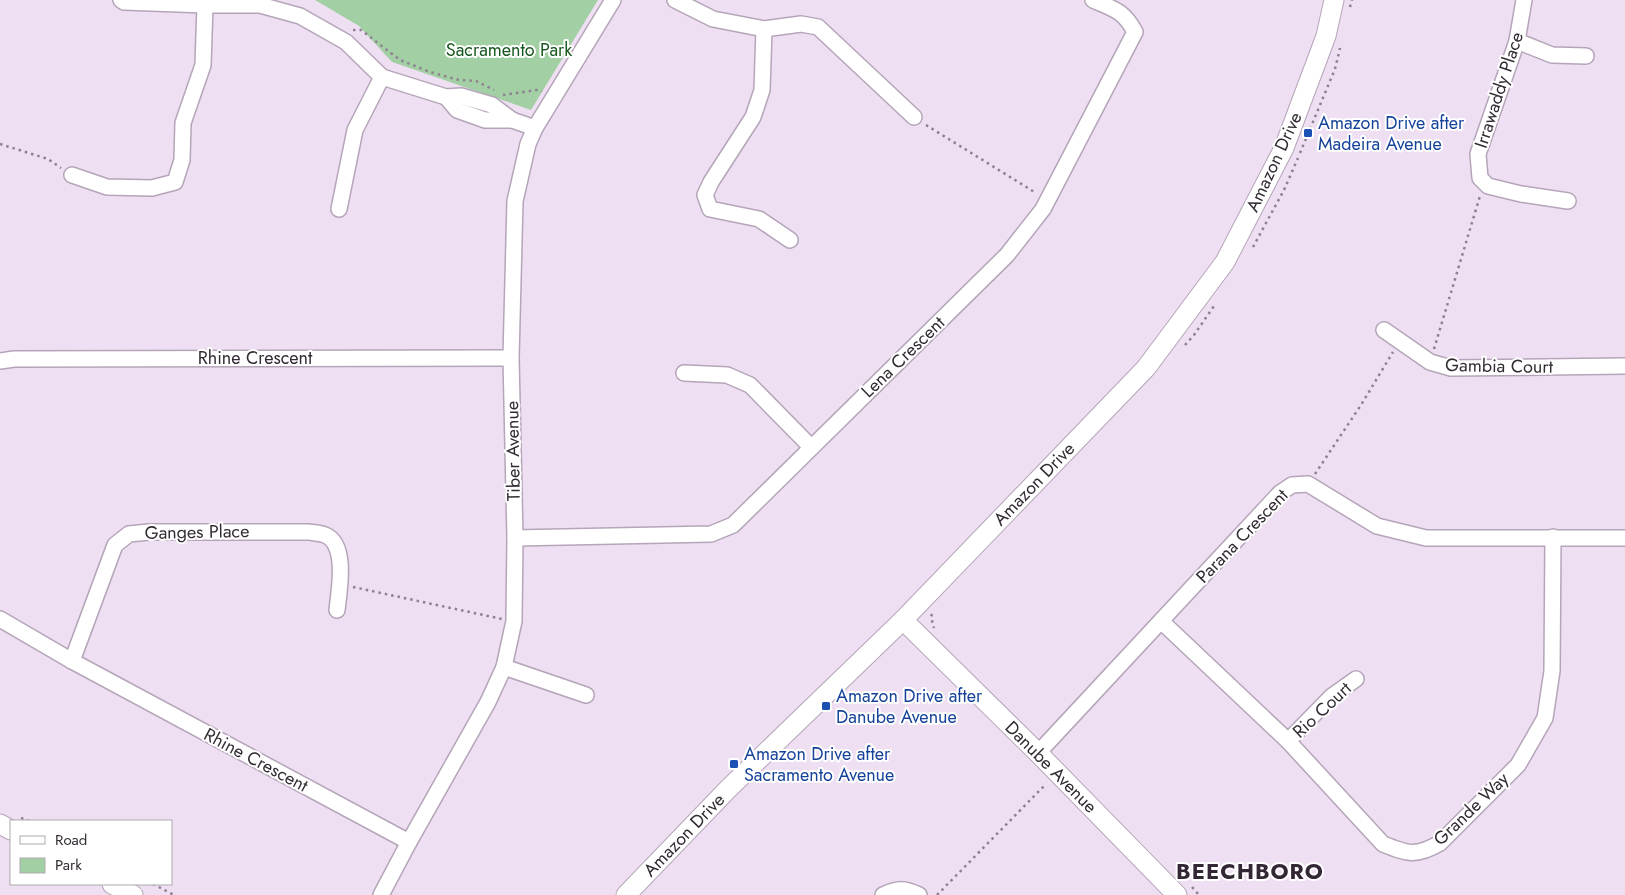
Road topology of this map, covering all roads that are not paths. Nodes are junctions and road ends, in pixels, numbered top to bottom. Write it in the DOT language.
graph roads {
  1 [pos="121,0"];
  2 [pos="613,0"];
  3 [pos="675,0"];
  4 [pos="1093,0"];
  5 [pos="1524,0"];
  6 [pos="1342,4"];
  7 [pos="205,5"];
  8 [pos="764,29"];
  9 [pos="1517,41"];
  10 [pos="1586,56"];
  11 [pos="382,77"];
  12 [pos="914,117"];
  13 [pos="535,128"];
  14 [pos="72,175"];
  15 [pos="1568,201"];
  16 [pos="339,209"];
  17 [pos="790,240"];
  18 [pos="1384,330"];
  19 [pos="511,358"];
  20 [pos="0,361"];
  21 [pos="1625,366"];
  22 [pos="684,373"];
  23 [pos="811,447"];
  24 [pos="1553,537"];
  25 [pos="515,538"];
  26 [pos="1625,538"];
  27 [pos="337,610"];
  28 [pos="0,619"];
  29 [pos="903,620"];
  30 [pos="1162,621"];
  31 [pos="72,661"];
  32 [pos="504,667"];
  33 [pos="1356,678"];
  34 [pos="586,695"];
  35 [pos="1288,741"];
  36 [pos="1038,753"];
  37 [pos="409,842"];
  38 [pos="114,885"];
  39 [pos="1181,888"];
  40 [pos="133,895"];
  41 [pos="381,895"];
  42 [pos="626,895"];
  43 [pos="883,895"];
  44 [pos="919,895"];
  1 -- 7 [label="street"];
  2 -- 13 [label="street, Tiber Avenue"];
  3 -- 8 [label="street"];
  4 -- 23 [label="street, Lena Crescent"];
  5 -- 9 [label="street, Irrawaddy Place"];
  6 -- 29 [label="street, Amazon Drive"];
  7 -- 11 [label="street"];
  7 -- 14 [label="street"];
  8 -- 12 [label="street"];
  8 -- 17 [label="street"];
  9 -- 10 [label="street"];
  9 -- 15 [label="street, Irrawaddy Place"];
  11 -- 13 [label="street"];
  11 -- 16 [label="street"];
  13 -- 19 [label="street, Tiber Avenue"];
  18 -- 21 [label="street, Gambia Court"];
  19 -- 20 [label="street, Rhine Crescent"];
  19 -- 25 [label="street, Tiber Avenue"];
  22 -- 23 [label="street"];
  23 -- 25 [label="street, Lena Crescent"];
  24 -- 26 [label="street, Parana Crescent"];
  24 -- 30 [label="street, Parana Crescent"];
  24 -- 35 [label="street, Grande Way"];
  25 -- 32 [label="street, Tiber Avenue"];
  27 -- 31 [label="street, Ganges Place"];
  28 -- 31 [label="street, Rhine Crescent"];
  29 -- 36 [label="street, Danube Avenue"];
  29 -- 42 [label="street, Amazon Drive"];
  30 -- 35 [label="street, Grande Way"];
  30 -- 36 [label="street, Parana Crescent"];
  31 -- 37 [label="street, Rhine Crescent"];
  32 -- 34 [label="street"];
  32 -- 37 [label="street, Tiber Avenue"];
  33 -- 35 [label="street, Rio Court"];
  36 -- 39 [label="street, Danube Avenue"];
  37 -- 41 [label="street, Tiber Avenue"];
  38 -- 40 [label="street"];
  43 -- 44 [label="street"];
}
